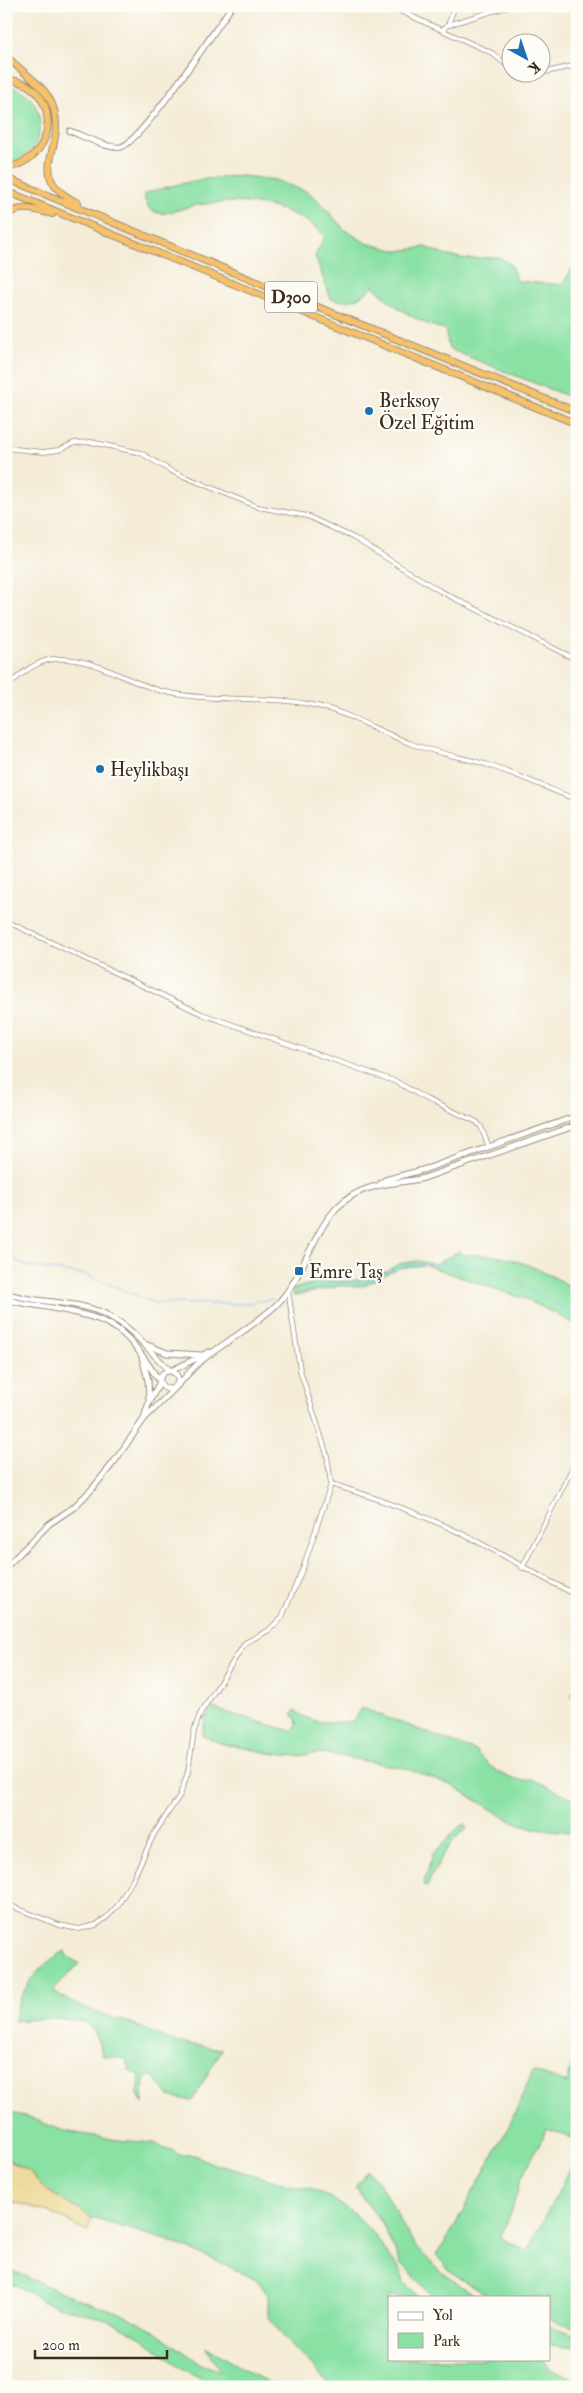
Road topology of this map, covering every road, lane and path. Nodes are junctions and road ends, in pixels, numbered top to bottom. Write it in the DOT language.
graph roads {
  1 [pos="389,6"];
  2 [pos="455,6"];
  3 [pos="509,6"];
  4 [pos="232,7"];
  5 [pos="448,25"];
  6 [pos="443,30"];
  7 [pos="6,56"];
  8 [pos="500,60"];
  9 [pos="577,65"];
  10 [pos="550,71"];
  11 [pos="6,80"];
  12 [pos="70,131"];
  13 [pos="6,168"];
  14 [pos="6,178"];
  15 [pos="6,191"];
  16 [pos="6,215"];
  17 [pos="80,222"];
  18 [pos="128,228"];
  19 [pos="577,412"];
  20 [pos="577,424"];
  21 [pos="6,448"];
  22 [pos="577,660"];
  23 [pos="6,687"];
  24 [pos="577,800"];
  25 [pos="6,921"];
  26 [pos="577,1116"];
  27 [pos="577,1125"];
  28 [pos="488,1147"];
  29 [pos="380,1184"];
  30 [pos="288,1290"];
  31 [pos="6,1292"];
  32 [pos="6,1299"];
  33 [pos="141,1342"];
  34 [pos="226,1344"];
  35 [pos="140,1352"];
  36 [pos="205,1354"];
  37 [pos="171,1371"];
  38 [pos="160,1382"];
  39 [pos="176,1387"];
  40 [pos="149,1402"];
  41 [pos="144,1419"];
  42 [pos="577,1459"];
  43 [pos="331,1484"];
  44 [pos="6,1567"];
  45 [pos="522,1568"];
  46 [pos="577,1596"];
  47 [pos="6,1904"];
  1 -- 6 [label="street"];
  2 -- 5 [label="street"];
  3 -- 5 [label="street"];
  4 -- 12 [label="street"];
  5 -- 6 [label="street"];
  6 -- 8 [label="street"];
  7 -- 18 [label="highway"];
  9 -- 10 [label="street"];
  11 -- 13 [label="highway"];
  14 -- 18 [label="highway, D300"];
  15 -- 17 [label="highway, D300"];
  16 -- 17 [label="highway"];
  17 -- 20 [label="highway, D300"];
  18 -- 19 [label="highway, D300"];
  21 -- 22 [label="street"];
  23 -- 24 [label="street"];
  25 -- 28 [label="street"];
  26 -- 28 [label="street"];
  27 -- 29 [label="street"];
  28 -- 29 [label="street"];
  29 -- 30 [label="street"];
  30 -- 34 [label="street"];
  30 -- 43 [label="street"];
  31 -- 33 [label="street"];
  32 -- 35 [label="street"];
  33 -- 36 [label="street"];
  33 -- 37 [label="street"];
  34 -- 36 [label="street"];
  34 -- 39 [label="street"];
  35 -- 38 [label="street"];
  35 -- 40 [label="street"];
  36 -- 37 [label="street"];
  37 -- 38 [label="street"];
  37 -- 39 [label="street"];
  38 -- 39 [label="street"];
  38 -- 40 [label="street"];
  39 -- 41 [label="street"];
  40 -- 41 [label="street"];
  41 -- 44 [label="street"];
  42 -- 45 [label="street"];
  43 -- 45 [label="street"];
  43 -- 47 [label="street"];
  45 -- 46 [label="street"];
}
